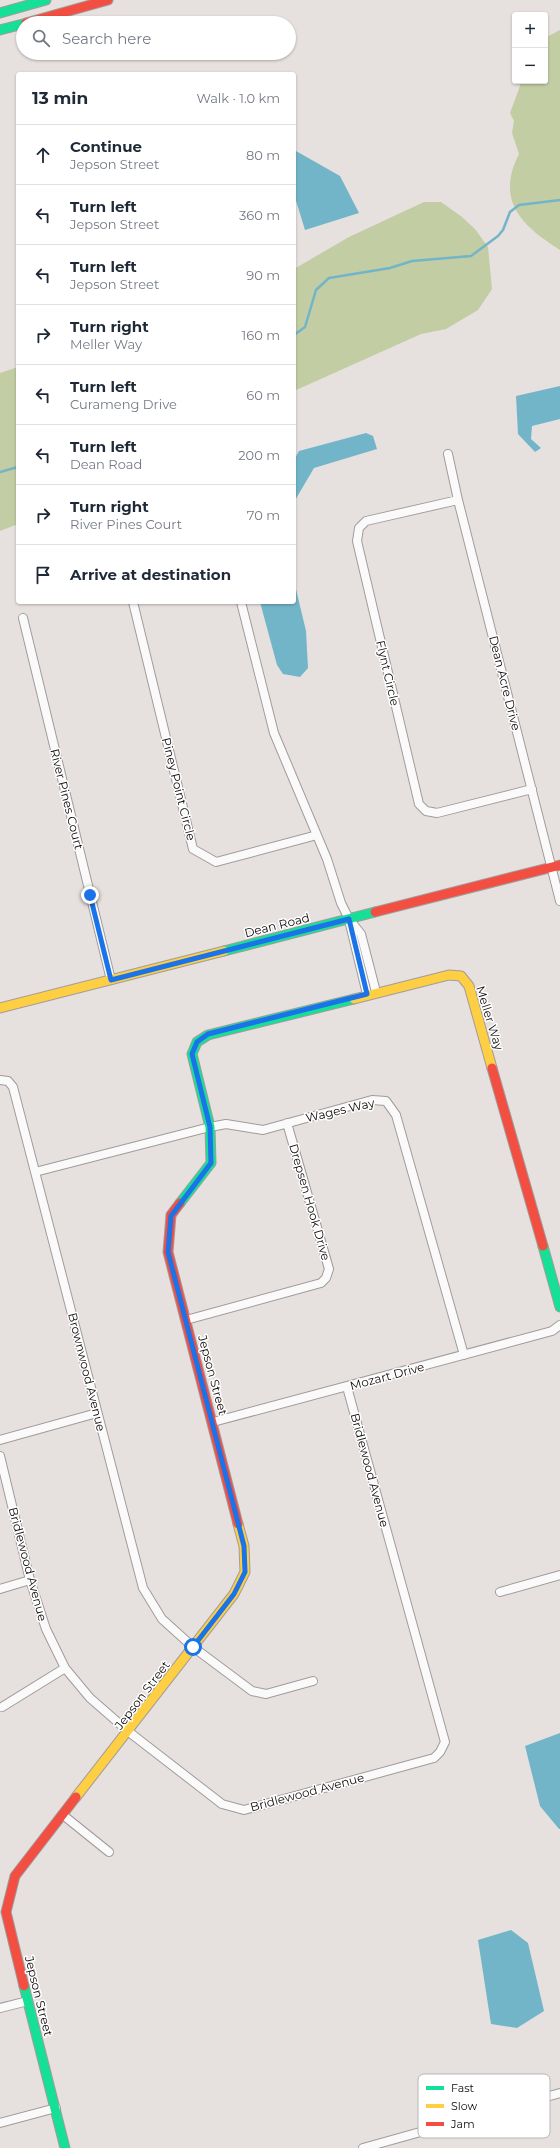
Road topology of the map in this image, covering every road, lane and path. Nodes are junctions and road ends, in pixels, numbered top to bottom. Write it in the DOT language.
graph roads {
  1 [pos="46,0"];
  2 [pos="108,0"];
  3 [pos="0,13"];
  4 [pos="50,16"];
  5 [pos="16,25"];
  6 [pos="0,30"];
  7 [pos="448,454"];
  8 [pos="458,500"];
  9 [pos="133,604"];
  10 [pos="242,604"];
  11 [pos="23,618"];
  12 [pos="532,789"];
  13 [pos="317,835"];
  14 [pos="556,866"];
  15 [pos="560,901"];
  16 [pos="349,919"];
  17 [pos="111,980"];
  18 [pos="371,993"];
  19 [pos="0,1008"];
  20 [pos="197,1042"];
  21 [pos="4,1081"];
  22 [pos="287,1123"];
  23 [pos="210,1127"];
  24 [pos="35,1172"];
  25 [pos="560,1307"];
  26 [pos="186,1320"];
  27 [pos="560,1325"];
  28 [pos="464,1355"];
  29 [pos="347,1387"];
  30 [pos="97,1413"];
  31 [pos="213,1422"];
  32 [pos="0,1440"];
  33 [pos="0,1456"];
  34 [pos="560,1574"];
  35 [pos="30,1580"];
  36 [pos="0,1588"];
  37 [pos="500,1592"];
  38 [pos="193,1647"];
  39 [pos="65,1668"];
  40 [pos="313,1681"];
  41 [pos="2,1707"];
  42 [pos="129,1732"];
  43 [pos="63,1815"];
  44 [pos="109,1852"];
  45 [pos="28,2001"];
  46 [pos="0,2008"];
  47 [pos="560,2093"];
  48 [pos="550,2096"];
  49 [pos="56,2108"];
  50 [pos="0,2123"];
  51 [pos="418,2133"];
  52 [pos="65,2148"];
  53 [pos="363,2148"];
  1 -- 3 [label="street"];
  2 -- 4 [label="street"];
  5 -- 6 [label="street"];
  7 -- 8 [label="street, Dean Acre Drive"];
  8 -- 12 [label="street, Dean Acre Drive"];
  8 -- 12 [label="street, Flynt Circle"];
  9 -- 13 [label="street, Piney Point Circle"];
  10 -- 13 [label="street"];
  11 -- 17 [label="street, River Pines Court"];
  12 -- 14 [label="street, Dean Acre Drive"];
  13 -- 16 [label="street"];
  14 -- 15 [label="street, Dean Acre Drive"];
  14 -- 16 [label="street, Dean Road"];
  16 -- 17 [label="street, Dean Road"];
  16 -- 18 [label="street"];
  17 -- 19 [label="street, Dean Road"];
  18 -- 20 [label="street, Meller Way"];
  18 -- 25 [label="street, Meller Way"];
  20 -- 23 [label="street, Jepson Street"];
  21 -- 24 [label="street, Brownwood Avenue"];
  22 -- 23 [label="street, Wages Way"];
  22 -- 26 [label="street, Drepsen Hook Drive"];
  22 -- 28 [label="street, Wages Way"];
  23 -- 24 [label="street, Wages Way"];
  23 -- 26 [label="street, Jepson Street"];
  24 -- 30 [label="street, Brownwood Avenue"];
  26 -- 31 [label="street, Jepson Street"];
  27 -- 28 [label="street, Mozart Drive"];
  28 -- 29 [label="street, Mozart Drive"];
  29 -- 31 [label="street, Mozart Drive"];
  29 -- 42 [label="street, Bridlewood Avenue"];
  30 -- 32 [label="street"];
  30 -- 38 [label="street, Brownwood Avenue"];
  31 -- 38 [label="street, Jepson Street"];
  33 -- 35 [label="street, Bridlewood Avenue"];
  34 -- 37 [label="street"];
  35 -- 36 [label="street"];
  35 -- 39 [label="street, Bridlewood Avenue"];
  38 -- 40 [label="street, Brownwood Avenue"];
  38 -- 42 [label="street, Jepson Street"];
  39 -- 41 [label="street"];
  39 -- 42 [label="street, Bridlewood Avenue"];
  42 -- 43 [label="street, Jepson Street"];
  43 -- 44 [label="street"];
  43 -- 45 [label="street, Jepson Street"];
  45 -- 46 [label="street"];
  45 -- 49 [label="street, Jepson Street"];
  47 -- 48 [label="street"];
  49 -- 50 [label="street"];
  49 -- 52 [label="street, Jepson Street"];
  51 -- 53 [label="street"];
}
